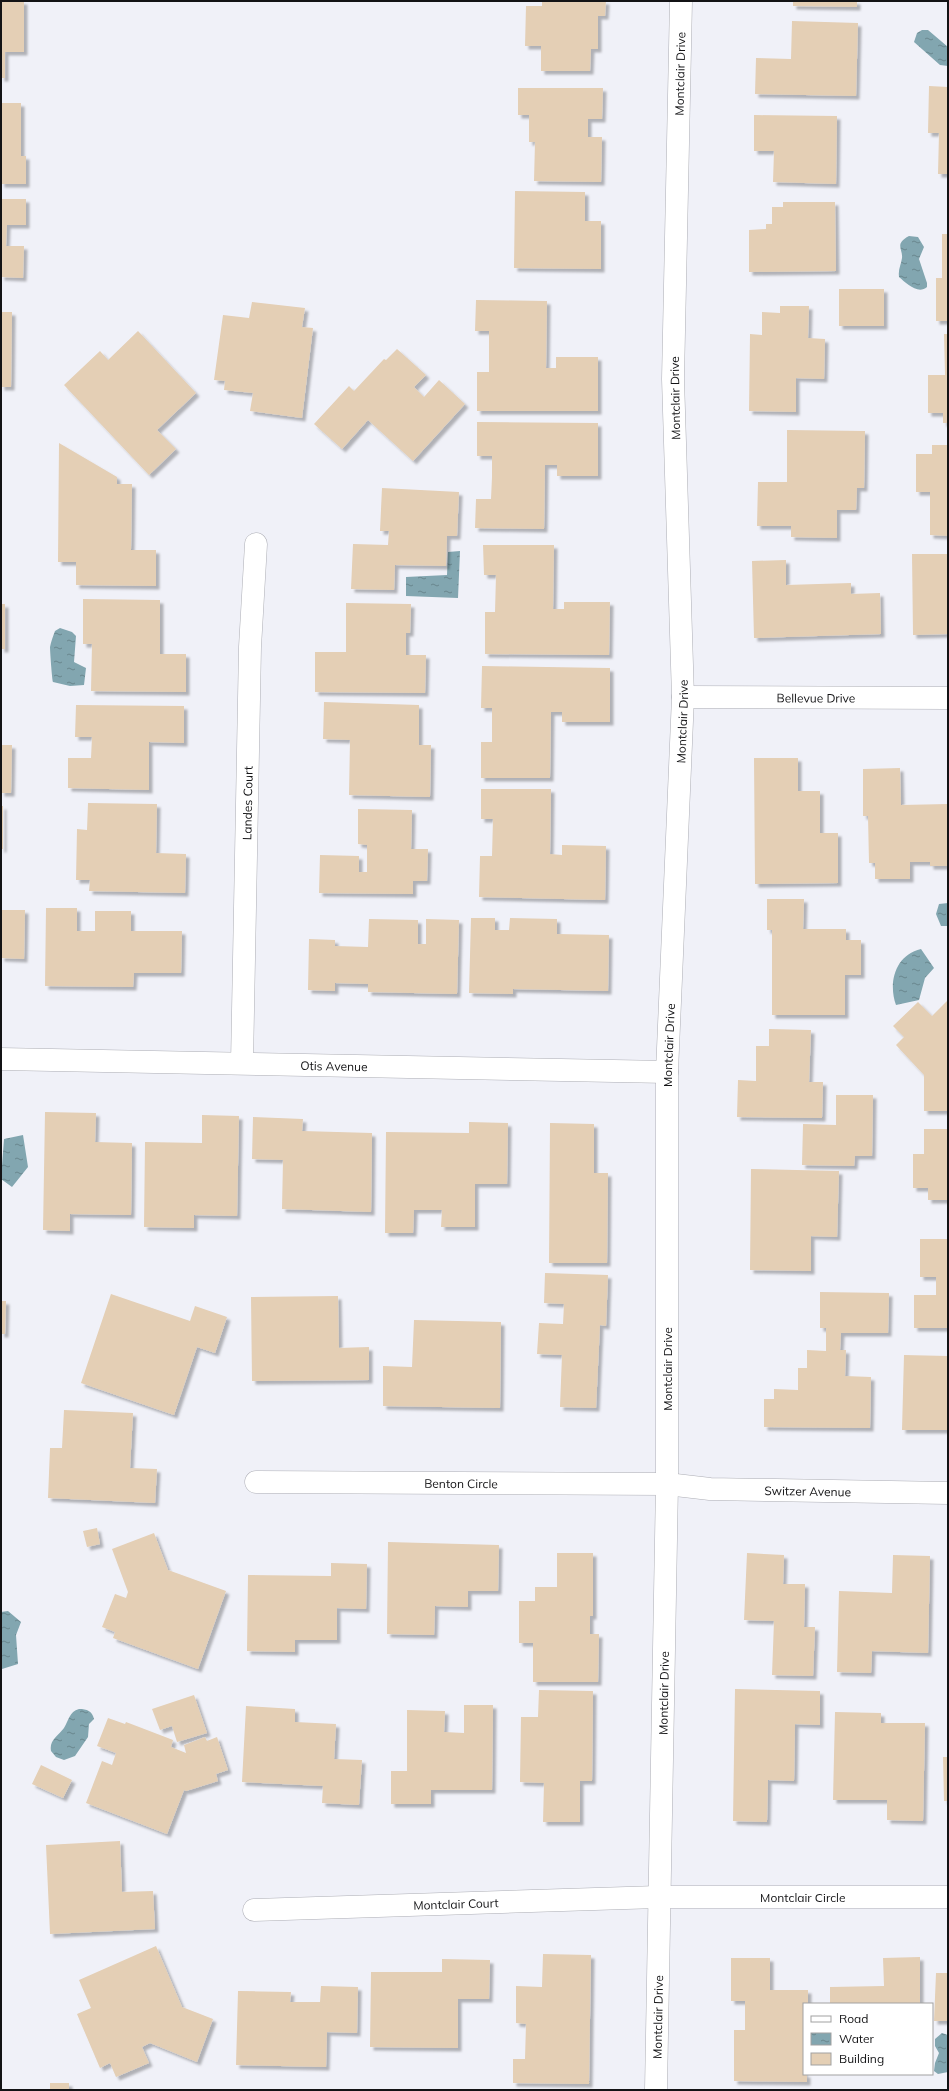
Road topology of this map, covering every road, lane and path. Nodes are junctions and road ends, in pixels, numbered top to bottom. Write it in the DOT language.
graph roads {
  1 [pos="681,1"];
  2 [pos="256,544"];
  3 [pos="683,697"];
  4 [pos="948,698"];
  5 [pos="1,1059"];
  6 [pos="242,1063"];
  7 [pos="667,1072"];
  8 [pos="256,1482"];
  9 [pos="667,1484"];
  10 [pos="948,1493"];
  11 [pos="658,1897"];
  12 [pos="948,1897"];
  13 [pos="254,1910"];
  14 [pos="656,2090"];
  1 -- 3 [label="street, Montclair Drive"];
  2 -- 6 [label="street, Landes Court"];
  3 -- 4 [label="street, Bellevue Drive"];
  3 -- 7 [label="street, Montclair Drive"];
  5 -- 6 [label="street, Otis Avenue"];
  6 -- 7 [label="street, Otis Avenue"];
  7 -- 9 [label="street, Montclair Drive"];
  8 -- 9 [label="street, Benton Circle"];
  9 -- 10 [label="street, Switzer Avenue"];
  9 -- 11 [label="street, Montclair Drive"];
  11 -- 12 [label="street, Montclair Circle"];
  11 -- 13 [label="street, Montclair Court"];
  11 -- 14 [label="street, Montclair Drive"];
}
